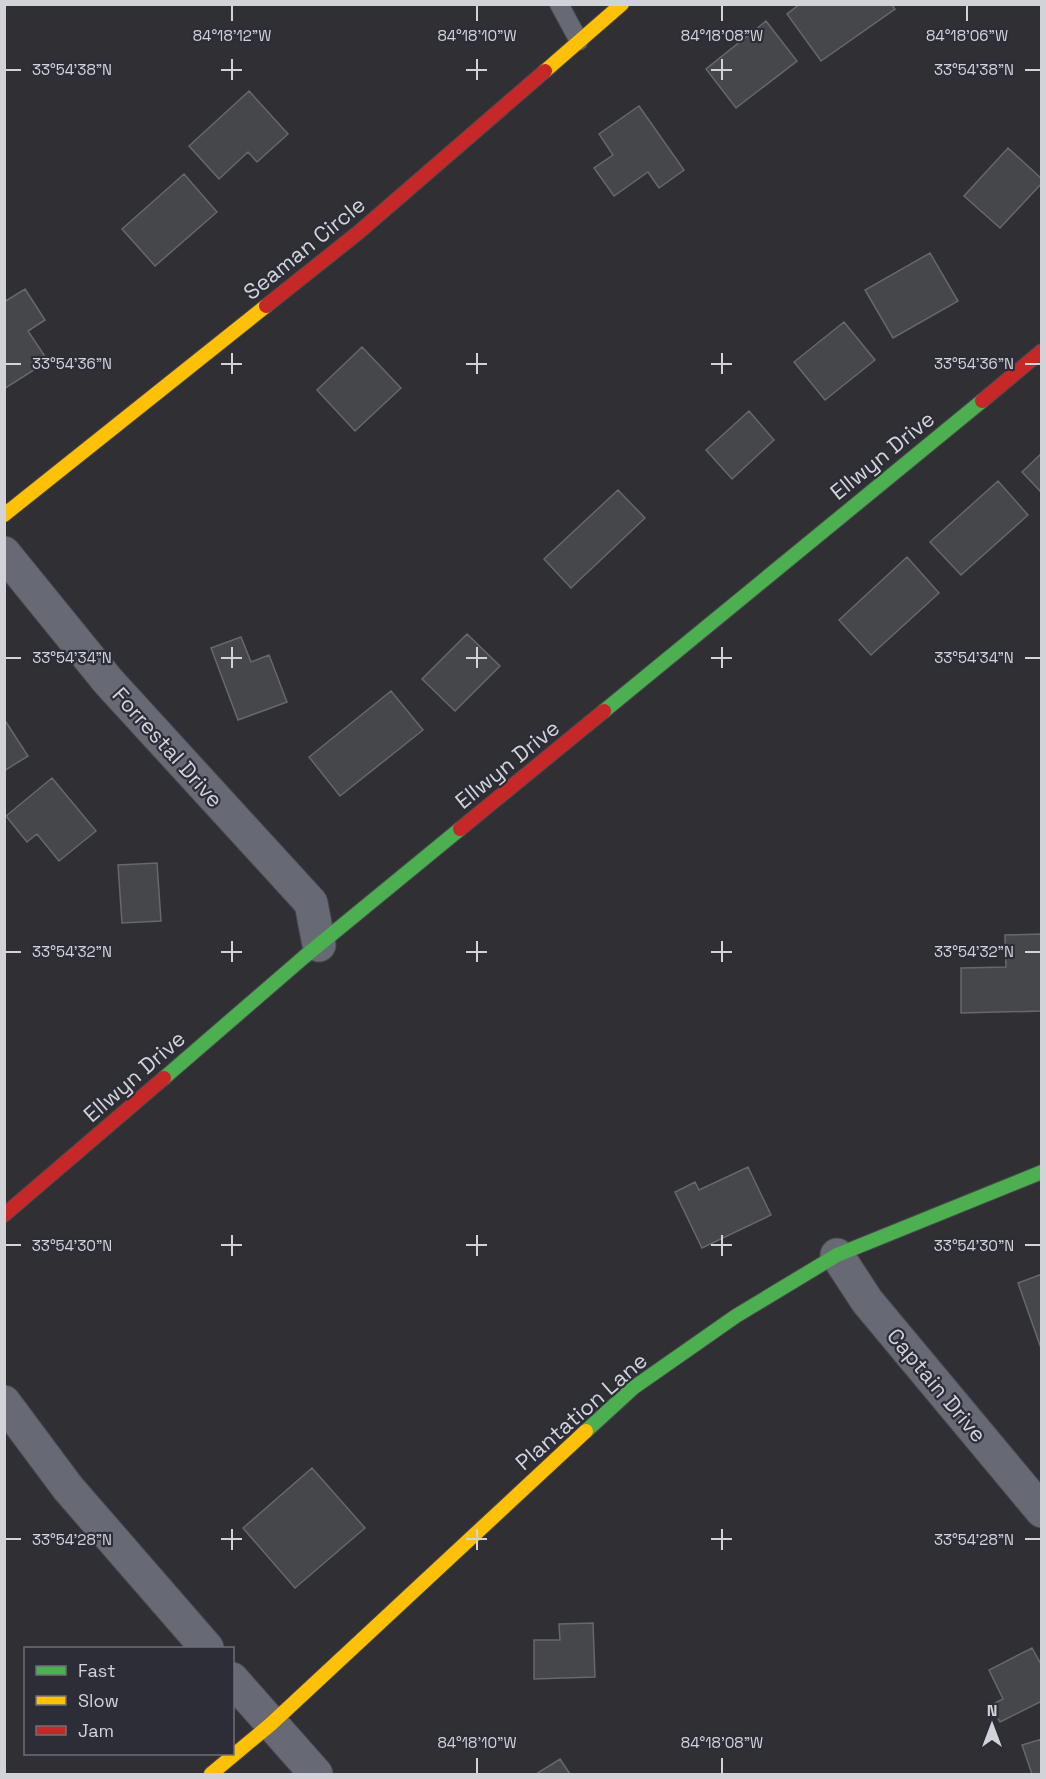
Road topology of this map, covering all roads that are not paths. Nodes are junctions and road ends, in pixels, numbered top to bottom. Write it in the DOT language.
graph roads {
  1 [pos="559,4"];
  2 [pos="622,4"];
  3 [pos="579,41"];
  4 [pos="1041,351"];
  5 [pos="4,515"];
  6 [pos="4,554"];
  7 [pos="319,945"];
  8 [pos="1041,1172"];
  9 [pos="4,1215"];
  10 [pos="837,1255"];
  11 [pos="4,1402"];
  12 [pos="1041,1511"];
  13 [pos="206,1647"];
  14 [pos="234,1681"];
  15 [pos="271,1724"];
  16 [pos="234,1755"];
  17 [pos="234,1755"];
  18 [pos="211,1774"];
  19 [pos="316,1774"];
  1 -- 3 [label="lane"];
  2 -- 3 [label="street, Seaman Circle"];
  3 -- 5 [label="street, Seaman Circle"];
  4 -- 7 [label="street, Ellwyn Drive"];
  6 -- 7 [label="street, Forrestal Drive"];
  7 -- 9 [label="street, Ellwyn Drive"];
  8 -- 10 [label="street, Plantation Lane"];
  10 -- 12 [label="street, Captain Drive"];
  10 -- 15 [label="street, Plantation Lane"];
  11 -- 13 [label="street"];
  14 -- 15 [label="street"];
  15 -- 17 [label="street, Plantation Lane"];
  15 -- 19 [label="street"];
  16 -- 18 [label="street, Plantation Lane"];
}
